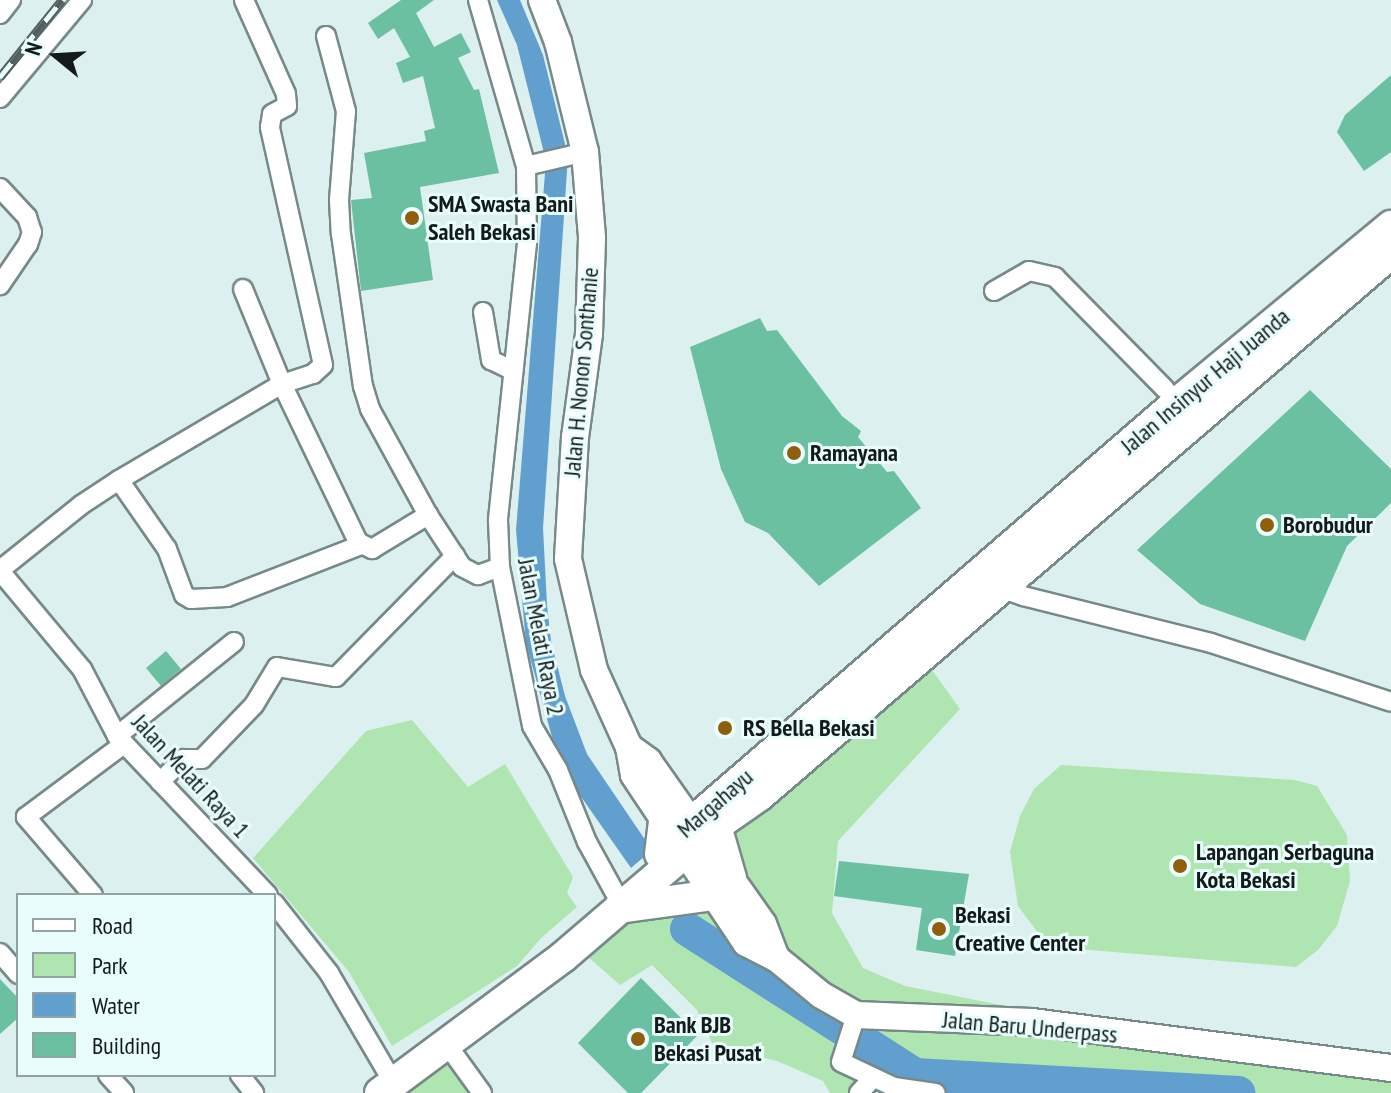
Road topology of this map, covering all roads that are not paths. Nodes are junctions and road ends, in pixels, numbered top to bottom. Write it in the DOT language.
graph roads {
  1 [pos="11,0"];
  2 [pos="82,0"];
  3 [pos="244,0"];
  4 [pos="478,0"];
  5 [pos="542,0"];
  6 [pos="0,14"];
  7 [pos="326,36"];
  8 [pos="0,98"];
  9 [pos="585,152"];
  10 [pos="526,166"];
  11 [pos="0,188"];
  12 [pos="1391,226"];
  13 [pos="1391,253"];
  14 [pos="0,285"];
  15 [pos="243,289"];
  16 [pos="994,291"];
  17 [pos="483,312"];
  18 [pos="1274,339"];
  19 [pos="514,371"];
  20 [pos="282,384"];
  21 [pos="1165,389"];
  22 [pos="119,480"];
  23 [pos="428,515"];
  24 [pos="361,545"];
  25 [pos="455,556"];
  26 [pos="500,567"];
  27 [pos="0,571"];
  28 [pos="999,574"];
  29 [pos="234,642"];
  30 [pos="1391,702"];
  31 [pos="120,740"];
  32 [pos="629,747"];
  33 [pos="160,782"];
  34 [pos="687,829"];
  35 [pos="722,887"];
  36 [pos="91,893"];
  37 [pos="266,893"];
  38 [pos="617,901"];
  39 [pos="276,906"];
  40 [pos="0,953"];
  41 [pos="16,972"];
  42 [pos="532,977"];
  43 [pos="856,1015"];
  44 [pos="448,1046"];
  45 [pos="1391,1068"];
  46 [pos="110,1077"];
  47 [pos="242,1077"];
  48 [pos="873,1078"];
  49 [pos="387,1088"];
  50 [pos="124,1093"];
  51 [pos="254,1093"];
  52 [pos="482,1093"];
  53 [pos="859,1093"];
  54 [pos="936,1093"];
  1 -- 6 [label="street"];
  2 -- 8 [label="street"];
  3 -- 20 [label="street"];
  4 -- 10 [label="street, Jalan Melati Raya 2"];
  5 -- 9 [label="street, Jalan H. Nonon Sonthanie"];
  7 -- 23 [label="street"];
  9 -- 10 [label="street"];
  9 -- 32 [label="street, Jalan H. Nonon Sonthanie"];
  10 -- 19 [label="street, Jalan Melati Raya 2"];
  11 -- 14 [label="street"];
  12 -- 18 [label="main road, Jalan Insinyur Haji Juanda"];
  13 -- 18 [label="main road, Jalan Insinyur Haji Juanda"];
  15 -- 20 [label="street"];
  16 -- 21 [label="street"];
  17 -- 19 [label="street"];
  18 -- 28 [label="main road, Jalan Insinyur Haji Juanda"];
  19 -- 26 [label="street, Jalan Melati Raya 2"];
  20 -- 22 [label="street"];
  20 -- 24 [label="street"];
  22 -- 24 [label="street"];
  22 -- 27 [label="street"];
  23 -- 24 [label="street"];
  23 -- 25 [label="street"];
  25 -- 26 [label="street"];
  25 -- 33 [label="street"];
  26 -- 38 [label="street, Jalan Melati Raya 2"];
  27 -- 31 [label="street, Jalan Melati Raya 1"];
  28 -- 30 [label="street"];
  28 -- 34 [label="main road, Jalan Insinyur Haji Juanda"];
  29 -- 31 [label="street"];
  31 -- 33 [label="street, Jalan Melati Raya 1"];
  31 -- 36 [label="street"];
  32 -- 34 [label="street, Jalan Baru Underpass"];
  33 -- 37 [label="street, Jalan Melati Raya 1"];
  34 -- 35 [label="main road"];
  34 -- 35 [label="street, Jalan Baru Underpass"];
  34 -- 38 [label="main road, Jalan Insinyur Haji Juanda"];
  35 -- 38 [label="main road"];
  35 -- 43 [label="street, Jalan Baru Underpass"];
  38 -- 42 [label="main road"];
  38 -- 42 [label="main road"];
  39 -- 49 [label="street"];
  40 -- 41 [label="street"];
  42 -- 44 [label="main road"];
  43 -- 45 [label="street, Jalan Baru Underpass"];
  43 -- 48 [label="street"];
  44 -- 49 [label="main road"];
  44 -- 52 [label="street"];
  46 -- 50 [label="street"];
  47 -- 51 [label="street"];
  48 -- 53 [label="street"];
  48 -- 54 [label="street"];
}
